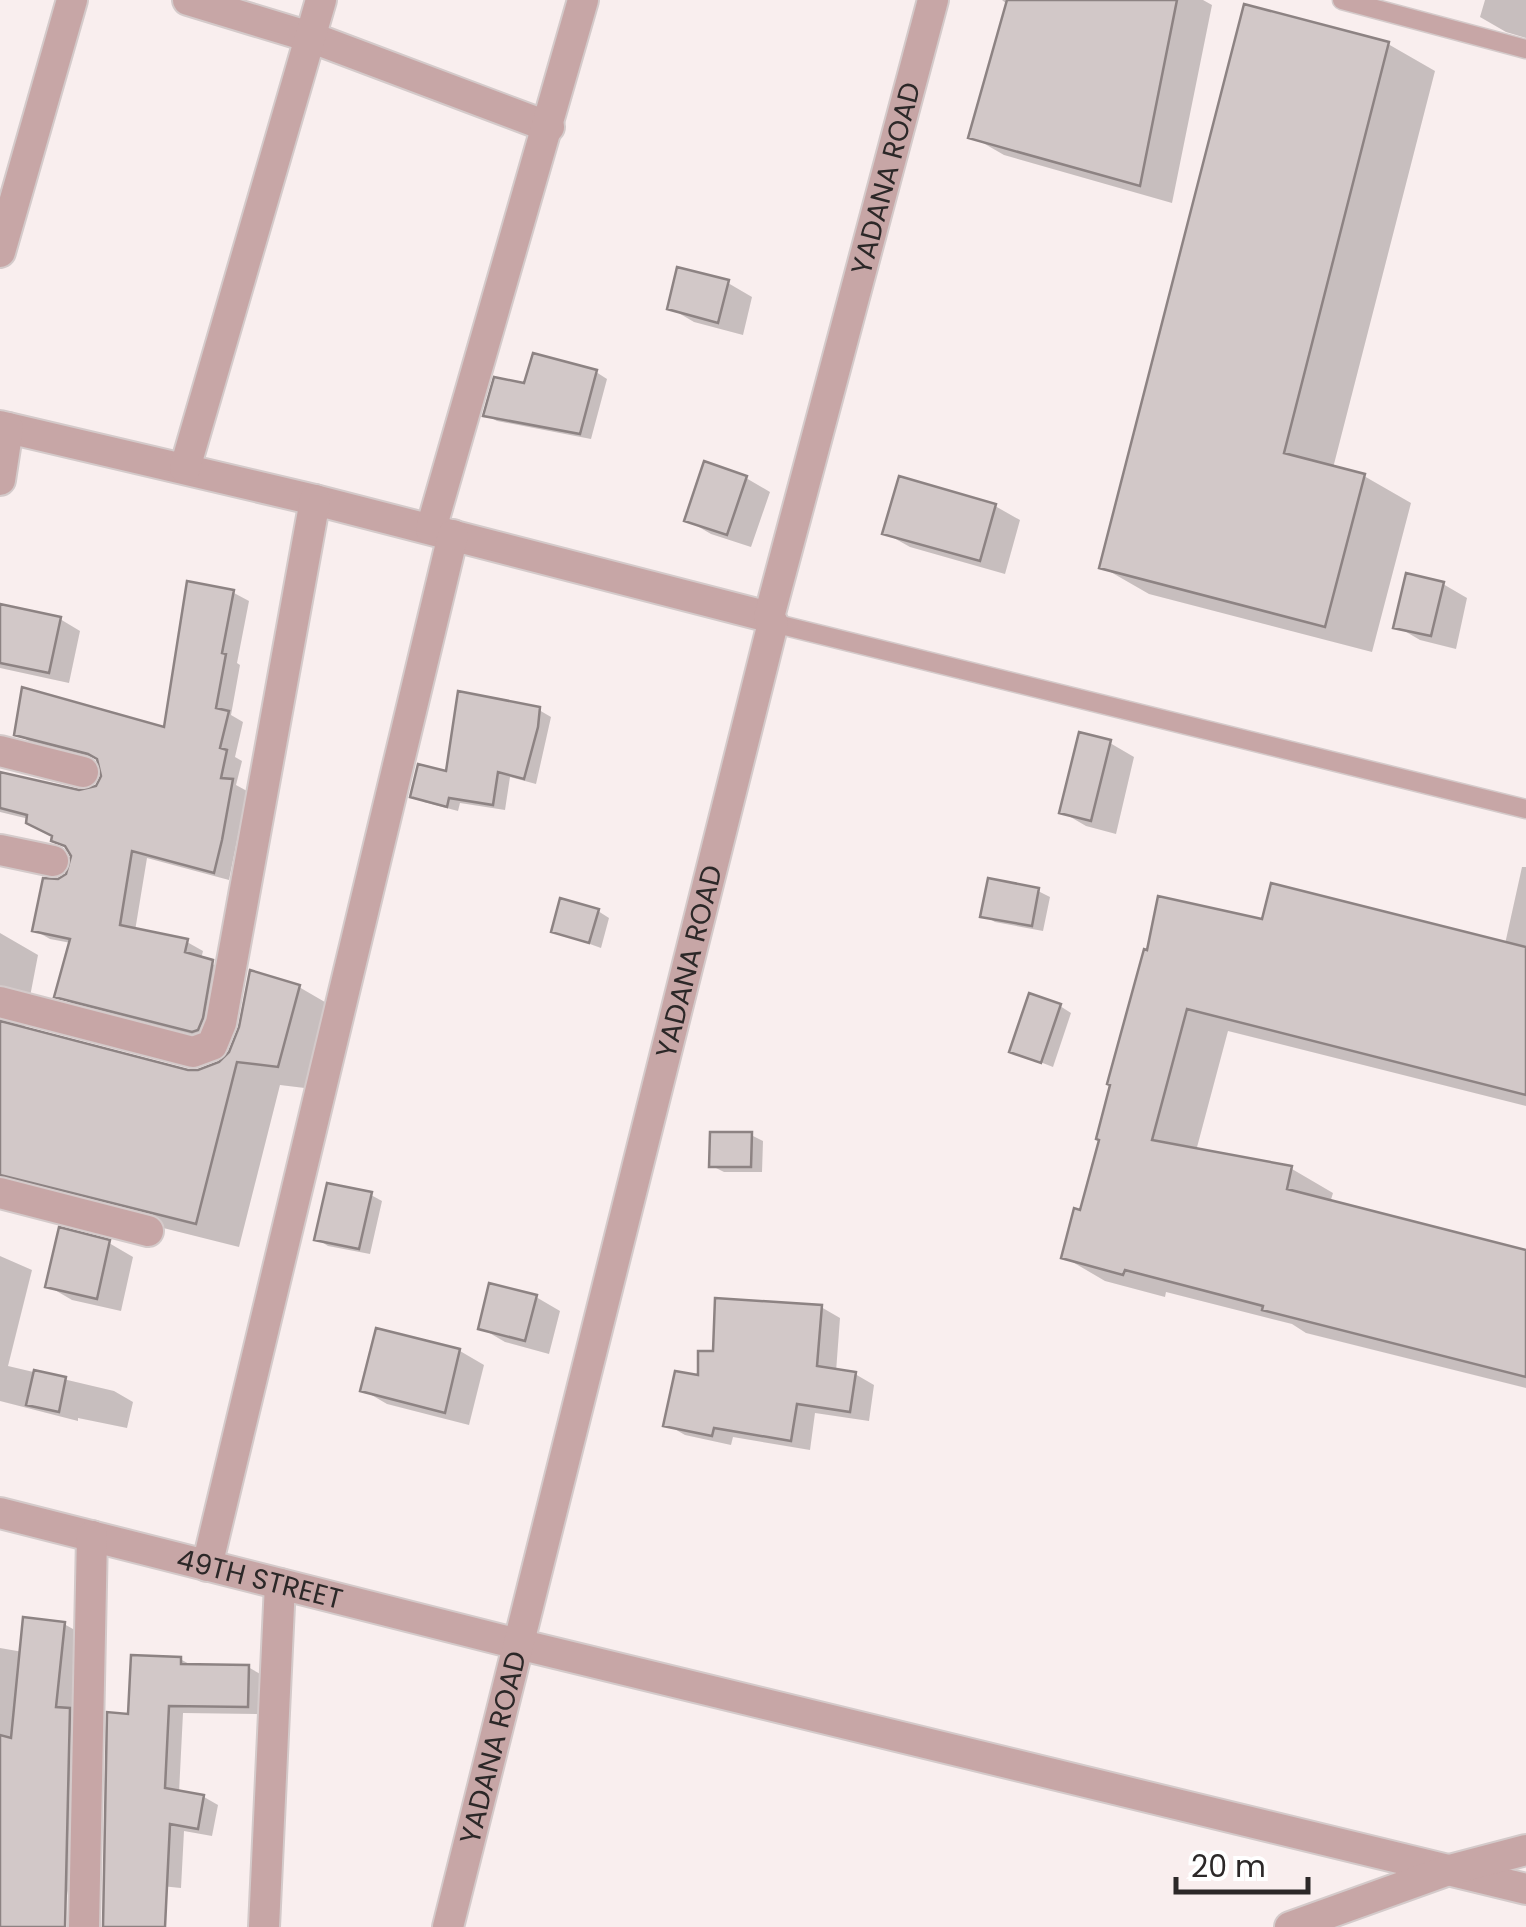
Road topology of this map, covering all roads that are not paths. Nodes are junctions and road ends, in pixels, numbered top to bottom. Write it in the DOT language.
graph roads {
  1 [pos="72,0"];
  2 [pos="188,0"];
  3 [pos="321,0"];
  4 [pos="584,0"];
  5 [pos="933,0"];
  6 [pos="1342,0"];
  7 [pos="310,37"];
  8 [pos="1526,49"];
  9 [pos="549,126"];
  10 [pos="0,252"];
  11 [pos="4,427"];
  12 [pos="185,468"];
  13 [pos="0,480"];
  14 [pos="315,500"];
  15 [pos="442,532"];
  16 [pos="771,620"];
  17 [pos="0,751"];
  18 [pos="82,772"];
  19 [pos="1526,809"];
  20 [pos="0,850"];
  21 [pos="53,861"];
  22 [pos="0,1002"];
  23 [pos="0,1193"];
  24 [pos="148,1231"];
  25 [pos="0,1513"];
  26 [pos="92,1536"];
  27 [pos="207,1566"];
  28 [pos="280,1584"];
  29 [pos="518,1644"];
  30 [pos="1526,1850"];
  31 [pos="1446,1871"];
  32 [pos="1526,1888"];
  33 [pos="84,1927"];
  34 [pos="264,1927"];
  35 [pos="448,1927"];
  36 [pos="1290,1927"];
  1 -- 10 [label="street"];
  2 -- 7 [label="street"];
  3 -- 7 [label="street"];
  4 -- 9 [label="street"];
  5 -- 16 [label="street, YADANA ROAD"];
  6 -- 8 [label="lane"];
  7 -- 9 [label="street"];
  7 -- 12 [label="street"];
  9 -- 15 [label="street"];
  11 -- 12 [label="street"];
  11 -- 13 [label="street"];
  12 -- 14 [label="street"];
  14 -- 15 [label="street"];
  14 -- 22 [label="street"];
  15 -- 16 [label="street"];
  15 -- 27 [label="street"];
  16 -- 19 [label="lane"];
  16 -- 29 [label="street, YADANA ROAD"];
  17 -- 18 [label="street"];
  20 -- 21 [label="street"];
  23 -- 24 [label="street"];
  25 -- 26 [label="street, 49TH STREET"];
  26 -- 27 [label="street, 49TH STREET"];
  26 -- 33 [label="street"];
  27 -- 28 [label="street, 49TH STREET"];
  28 -- 29 [label="street, 49TH STREET"];
  28 -- 34 [label="street"];
  29 -- 31 [label="street, 49TH STREET"];
  29 -- 35 [label="street, YADANA ROAD"];
  30 -- 31 [label="street"];
  31 -- 32 [label="street, 49TH STREET"];
  31 -- 36 [label="street"];
}
